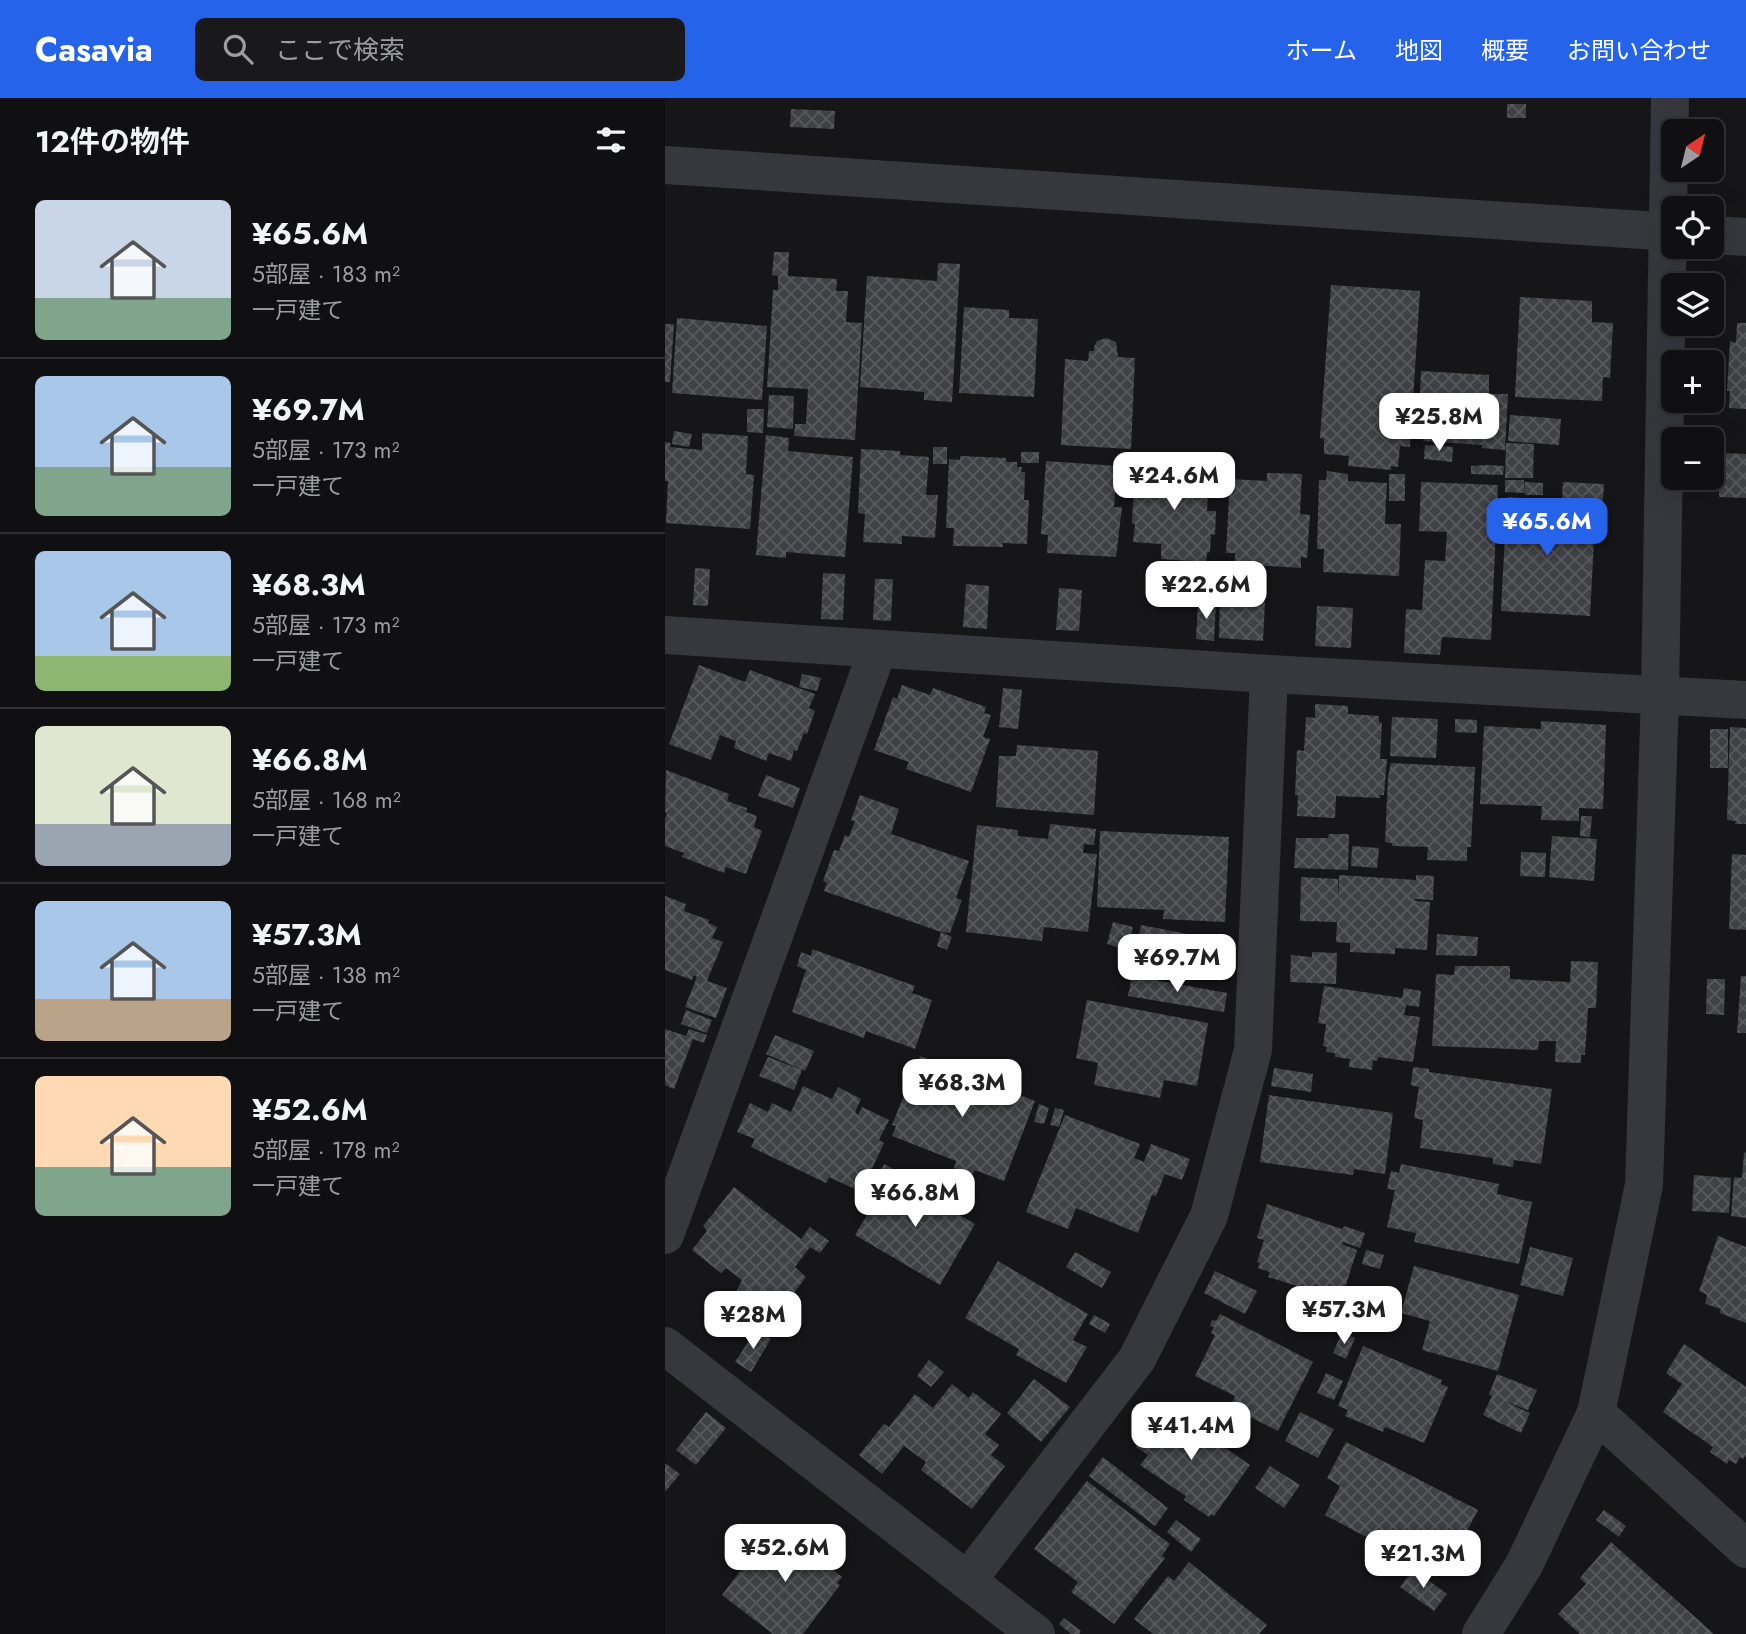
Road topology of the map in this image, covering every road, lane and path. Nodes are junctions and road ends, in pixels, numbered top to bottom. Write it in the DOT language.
graph roads {
  1 [pos="1670,98"];
  2 [pos="665,165"];
  3 [pos="1670,196"];
  4 [pos="1661,231"];
  5 [pos="1724,236"];
  6 [pos="1746,237"];
  7 [pos="1669,259"];
  8 [pos="665,635"];
  9 [pos="878,649"];
  10 [pos="1269,674"];
  11 [pos="1660,695"];
  12 [pos="1746,700"];
  13 [pos="665,1235"];
  14 [pos="665,1346"];
  15 [pos="1596,1413"];
  16 [pos="1746,1549"];
  17 [pos="967,1580"];
  18 [pos="1036,1634"];
  19 [pos="1481,1634"];
  1 -- 3 [label="street"];
  2 -- 4 [label="street"];
  5 -- 6 [label="street"];
  7 -- 11 [label="street"];
  8 -- 9 [label="street"];
  9 -- 10 [label="street"];
  9 -- 13 [label="street"];
  10 -- 11 [label="street"];
  10 -- 17 [label="street"];
  11 -- 12 [label="street"];
  11 -- 15 [label="street"];
  14 -- 17 [label="street"];
  15 -- 16 [label="street"];
  15 -- 19 [label="street"];
  17 -- 18 [label="street"];
}
